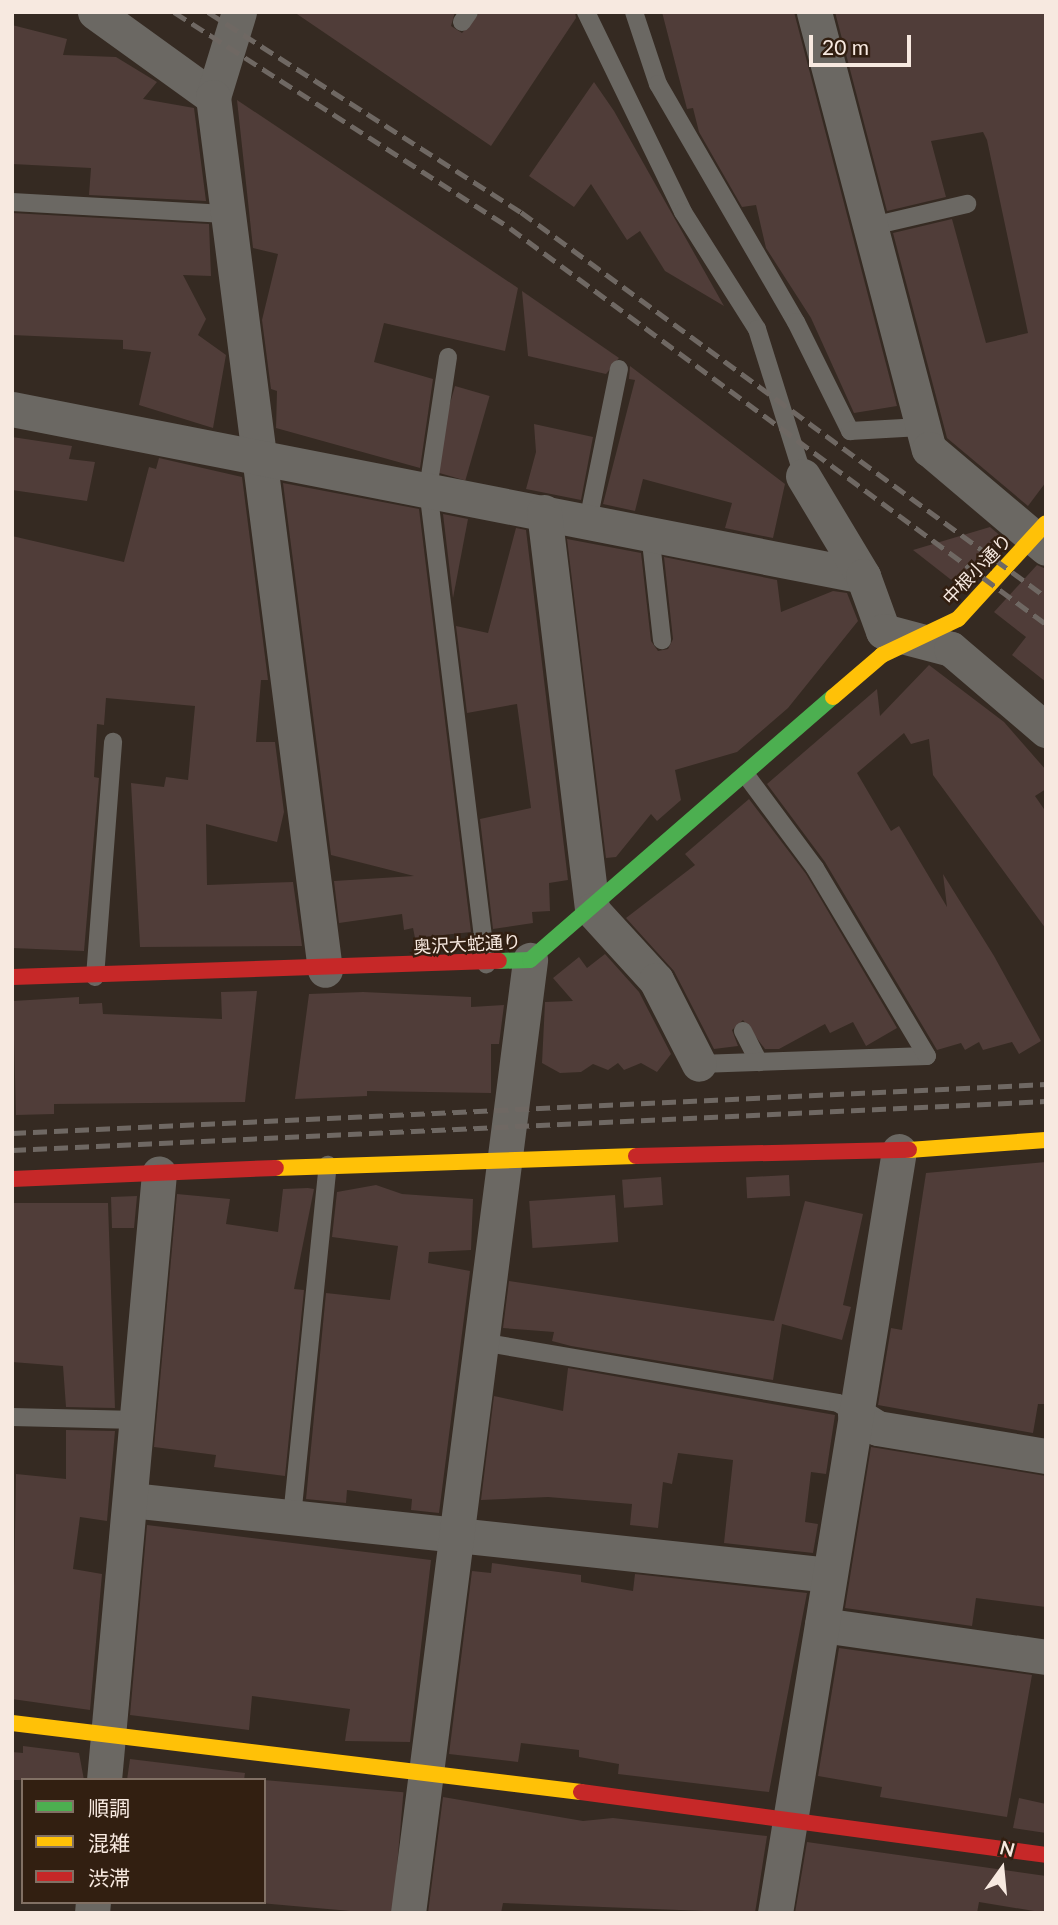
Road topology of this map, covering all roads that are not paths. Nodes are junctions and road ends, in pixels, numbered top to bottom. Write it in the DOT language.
graph roads {
  1 [pos="95,12"];
  2 [pos="239,12"];
  3 [pos="586,12"];
  4 [pos="634,12"];
  5 [pos="814,12"];
  6 [pos="213,97"];
  7 [pos="12,202"];
  8 [pos="967,204"];
  9 [pos="226,214"];
  10 [pos="868,227"];
  11 [pos="448,357"];
  12 [pos="619,369"];
  13 [pos="12,409"];
  14 [pos="921,427"];
  15 [pos="261,456"];
  16 [pos="803,477"];
  17 [pos="428,489"];
  18 [pos="544,512"];
  19 [pos="588,521"];
  20 [pos="650,533"];
  21 [pos="1041,536"];
  22 [pos="863,576"];
  23 [pos="662,640"];
  24 [pos="905,646"];
  25 [pos="1046,730"];
  26 [pos="113,742"];
  27 [pos="746,775"];
  28 [pos="592,910"];
  29 [pos="530,960"];
  30 [pos="486,964"];
  31 [pos="325,970"];
  32 [pos="12,977"];
  33 [pos="95,977"];
  34 [pos="744,1031"];
  35 [pos="759,1062"];
  36 [pos="699,1064"];
  37 [pos="1046,1140"];
  38 [pos="899,1150"];
  39 [pos="505,1158"];
  40 [pos="328,1165"];
  41 [pos="159,1173"];
  42 [pos="12,1179"];
  43 [pos="481,1342"];
  44 [pos="855,1414"];
  45 [pos="12,1417"];
  46 [pos="137,1419"];
  47 [pos="1046,1456"];
  48 [pos="131,1500"];
  49 [pos="292,1517"];
  50 [pos="456,1535"];
  51 [pos="830,1575"];
  52 [pos="822,1625"];
  53 [pos="1046,1657"];
  54 [pos="12,1723"];
  55 [pos="108,1733"];
  56 [pos="426,1772"];
  57 [pos="104,1778"];
  58 [pos="790,1817"];
  59 [pos="1046,1855"];
  60 [pos="408,1913"];
  61 [pos="775,1913"];
  1 -- 6 [label="street"];
  2 -- 6 [label="street"];
  3 -- 16 [label="lane"];
  4 -- 14 [label="lane"];
  5 -- 10 [label="street"];
  6 -- 9 [label="street"];
  7 -- 9 [label="lane"];
  8 -- 10 [label="lane"];
  9 -- 15 [label="street"];
  10 -- 14 [label="street"];
  11 -- 17 [label="lane"];
  12 -- 19 [label="lane"];
  13 -- 15 [label="street"];
  14 -- 21 [label="street"];
  15 -- 17 [label="street"];
  15 -- 31 [label="street"];
  16 -- 22 [label="street"];
  17 -- 18 [label="street"];
  17 -- 30 [label="lane"];
  18 -- 19 [label="street"];
  18 -- 28 [label="street"];
  19 -- 20 [label="street"];
  20 -- 22 [label="street"];
  20 -- 23 [label="lane"];
  21 -- 24 [label="street, 中根小通り"];
  22 -- 24 [label="street"];
  24 -- 25 [label="street"];
  24 -- 27 [label="street, 奥沢大蛇通り"];
  26 -- 33 [label="lane"];
  27 -- 28 [label="street, 奥沢大蛇通り"];
  27 -- 35 [label="lane"];
  28 -- 29 [label="street, 奥沢大蛇通り"];
  28 -- 36 [label="street"];
  29 -- 30 [label="street, 奥沢大蛇通り"];
  29 -- 39 [label="street"];
  30 -- 31 [label="street, 奥沢大蛇通り"];
  31 -- 33 [label="street, 奥沢大蛇通り"];
  32 -- 33 [label="street, 奥沢大蛇通り"];
  34 -- 35 [label="lane"];
  35 -- 36 [label="lane"];
  37 -- 38 [label="street"];
  38 -- 39 [label="street"];
  38 -- 44 [label="street"];
  39 -- 40 [label="street"];
  39 -- 43 [label="street"];
  40 -- 41 [label="street"];
  40 -- 49 [label="lane"];
  41 -- 42 [label="street"];
  41 -- 46 [label="street"];
  43 -- 44 [label="lane"];
  43 -- 50 [label="street"];
  44 -- 47 [label="street"];
  44 -- 51 [label="street"];
  45 -- 46 [label="lane"];
  46 -- 48 [label="street"];
  48 -- 49 [label="street"];
  48 -- 55 [label="street"];
  49 -- 50 [label="street"];
  50 -- 51 [label="street"];
  50 -- 56 [label="street"];
  51 -- 52 [label="street"];
  52 -- 53 [label="street"];
  52 -- 58 [label="street"];
  54 -- 55 [label="street"];
  55 -- 56 [label="street"];
  55 -- 57 [label="street"];
  56 -- 58 [label="street"];
  56 -- 60 [label="street"];
  58 -- 59 [label="street"];
  58 -- 61 [label="street"];
}
